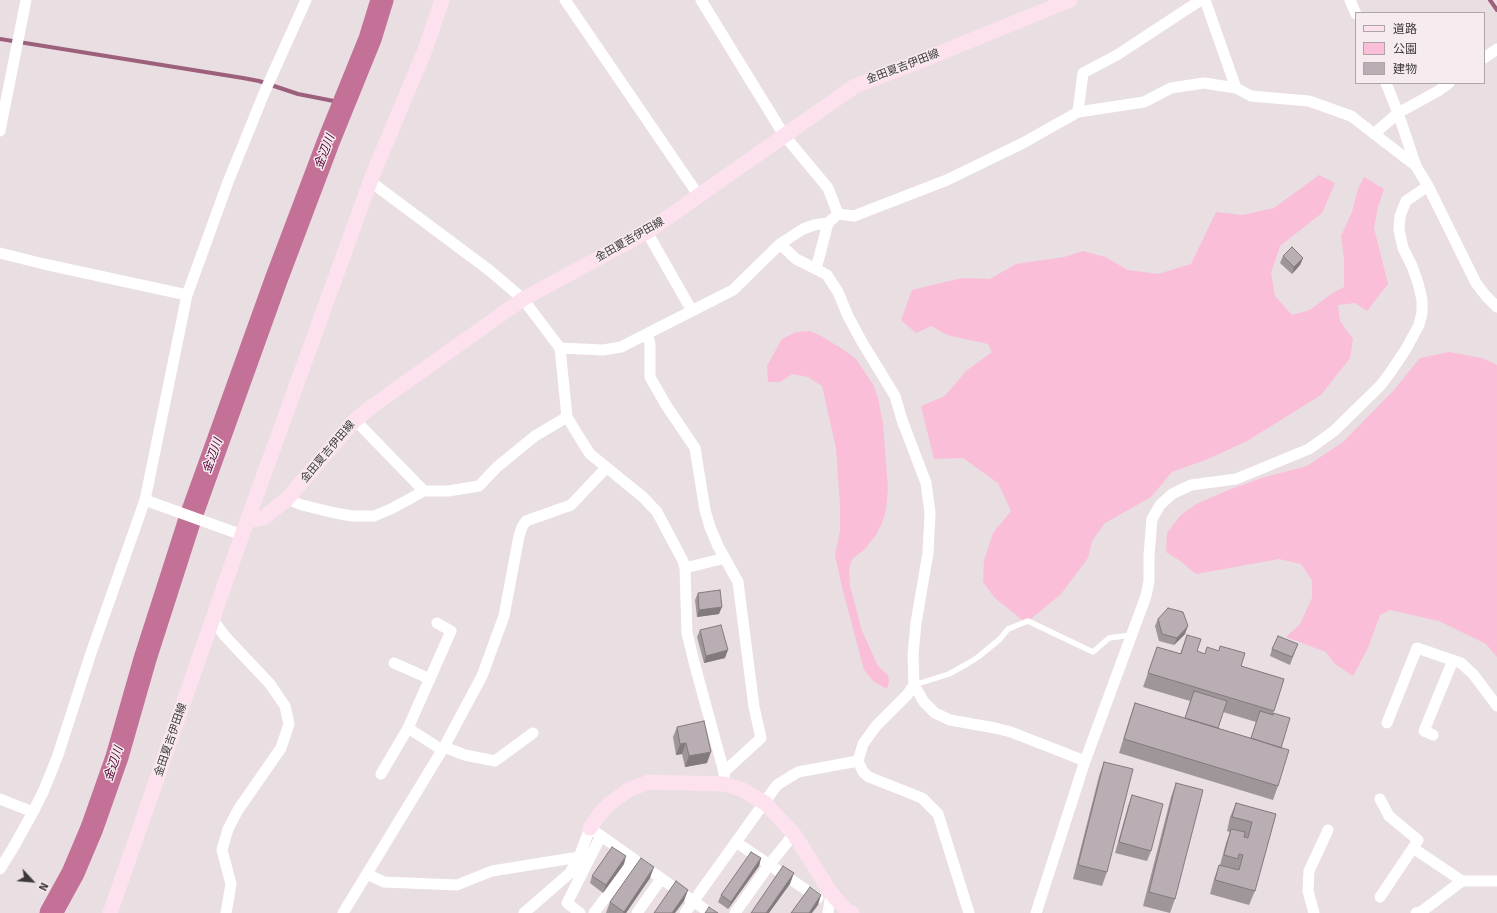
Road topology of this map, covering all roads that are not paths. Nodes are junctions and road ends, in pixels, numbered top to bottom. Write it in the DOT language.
graph roads {
  1 [pos="26,0"];
  2 [pos="306,0"];
  3 [pos="442,0"];
  4 [pos="565,0"];
  5 [pos="701,0"];
  6 [pos="1070,0"];
  7 [pos="1201,0"];
  8 [pos="1205,0"];
  9 [pos="1350,0"];
  10 [pos="1355,12"];
  11 [pos="1497,49"];
  12 [pos="1485,57"];
  13 [pos="1386,84"];
  14 [pos="1448,84"];
  15 [pos="1236,88"];
  16 [pos="1078,112"];
  17 [pos="1398,113"];
  18 [pos="0,131"];
  19 [pos="1374,134"];
  20 [pos="784,135"];
  21 [pos="1416,166"];
  22 [pos="371,182"];
  23 [pos="1428,186"];
  24 [pos="699,196"];
  25 [pos="838,214"];
  26 [pos="828,222"];
  27 [pos="647,232"];
  28 [pos="780,244"];
  29 [pos="0,253"];
  30 [pos="816,270"];
  31 [pos="187,295"];
  32 [pos="523,299"];
  33 [pos="1497,307"];
  34 [pos="692,310"];
  35 [pos="647,334"];
  36 [pos="560,348"];
  37 [pos="567,417"];
  38 [pos="355,420"];
  39 [pos="606,468"];
  40 [pos="424,491"];
  41 [pos="145,500"];
  42 [pos="287,500"];
  43 [pos="241,529"];
  44 [pos="725,558"];
  45 [pos="685,568"];
  46 [pos="213,620"];
  47 [pos="437,623"];
  48 [pos="1131,635"];
  49 [pos="1453,660"];
  50 [pos="394,663"];
  51 [pos="430,679"];
  52 [pos="914,686"];
  53 [pos="1497,706"];
  54 [pos="1387,722"];
  55 [pos="408,728"];
  56 [pos="533,733"];
  57 [pos="1433,735"];
  58 [pos="443,748"];
  59 [pos="858,761"];
  60 [pos="1085,761"];
  61 [pos="381,774"];
  62 [pos="724,778"];
  63 [pos="0,799"];
  64 [pos="1380,799"];
  65 [pos="765,803"];
  66 [pos="33,812"];
  67 [pos="1328,830"];
  68 [pos="596,832"];
  69 [pos="794,834"];
  70 [pos="736,842"];
  71 [pos="1413,848"];
  72 [pos="579,857"];
  73 [pos="634,859"];
  74 [pos="769,865"];
  75 [pos="0,869"];
  76 [pos="367,874"];
  77 [pos="661,879"];
  78 [pos="1462,881"];
  79 [pos="1497,881"];
  80 [pos="825,896"];
  81 [pos="1380,897"];
  82 [pos="693,902"];
  83 [pos="110,913"];
  84 [pos="226,913"];
  85 [pos="343,913"];
  86 [pos="524,913"];
  87 [pos="580,913"];
  88 [pos="594,913"];
  89 [pos="637,913"];
  90 [pos="685,913"];
  91 [pos="710,913"];
  92 [pos="735,913"];
  93 [pos="828,913"];
  94 [pos="852,913"];
  95 [pos="969,913"];
  96 [pos="1036,913"];
  97 [pos="1314,913"];
  98 [pos="1416,913"];
  1 -- 18 [label="street"];
  2 -- 31 [label="street"];
  3 -- 22 [label="main road, 金田夏吉伊田線"];
  4 -- 24 [label="street"];
  5 -- 20 [label="street"];
  6 -- 20 [label="main road, 金田夏吉伊田線"];
  7 -- 16 [label="street"];
  8 -- 15 [label="street"];
  9 -- 10 [label="street"];
  11 -- 12 [label="street"];
  13 -- 17 [label="street"];
  14 -- 17 [label="street"];
  15 -- 16 [label="street"];
  15 -- 19 [label="street"];
  16 -- 25 [label="street"];
  17 -- 19 [label="street"];
  17 -- 21 [label="street"];
  19 -- 21 [label="street"];
  20 -- 24 [label="main road, 金田夏吉伊田線"];
  20 -- 25 [label="street"];
  21 -- 23 [label="street"];
  22 -- 32 [label="street"];
  22 -- 43 [label="main road, 金田夏吉伊田線"];
  23 -- 33 [label="street"];
  23 -- 48 [label="street"];
  24 -- 27 [label="main road, 金田夏吉伊田線"];
  25 -- 26 [label="street"];
  26 -- 28 [label="street"];
  26 -- 30 [label="street"];
  27 -- 32 [label="main road, 金田夏吉伊田線"];
  27 -- 34 [label="street"];
  28 -- 30 [label="street"];
  28 -- 34 [label="street"];
  29 -- 31 [label="street"];
  30 -- 52 [label="street"];
  31 -- 41 [label="street"];
  32 -- 36 [label="street"];
  32 -- 38 [label="main road, 金田夏吉伊田線"];
  34 -- 35 [label="street"];
  35 -- 36 [label="street"];
  35 -- 44 [label="street"];
  36 -- 37 [label="street"];
  37 -- 39 [label="street"];
  37 -- 40 [label="street"];
  38 -- 40 [label="street"];
  38 -- 42 [label="main road, 金田夏吉伊田線"];
  39 -- 45 [label="street"];
  39 -- 58 [label="street"];
  40 -- 42 [label="street"];
  41 -- 43 [label="street"];
  41 -- 66 [label="street"];
  42 -- 43 [label="main road, 金田夏吉伊田線"];
  43 -- 46 [label="main road, 金田夏吉伊田線"];
  44 -- 45 [label="street"];
  44 -- 62 [label="street"];
  45 -- 62 [label="street"];
  46 -- 83 [label="main road, 金田夏吉伊田線"];
  46 -- 84 [label="street"];
  47 -- 51 [label="street"];
  48 -- 52 [label="lane"];
  48 -- 60 [label="street"];
  49 -- 53 [label="street"];
  49 -- 54 [label="street"];
  49 -- 57 [label="street"];
  50 -- 51 [label="street"];
  51 -- 55 [label="street"];
  52 -- 59 [label="street"];
  52 -- 60 [label="street"];
  55 -- 58 [label="street"];
  55 -- 61 [label="street"];
  56 -- 58 [label="street"];
  58 -- 76 [label="street"];
  59 -- 65 [label="street"];
  59 -- 95 [label="street"];
  60 -- 96 [label="street"];
  62 -- 65 [label="main road"];
  62 -- 68 [label="main road"];
  63 -- 66 [label="street"];
  64 -- 71 [label="street"];
  65 -- 69 [label="main road"];
  65 -- 70 [label="street"];
  66 -- 75 [label="street"];
  67 -- 97 [label="street"];
  68 -- 72 [label="street"];
  68 -- 73 [label="street"];
  68 -- 87 [label="street"];
  69 -- 74 [label="street"];
  69 -- 80 [label="main road"];
  70 -- 74 [label="street"];
  70 -- 82 [label="street"];
  71 -- 78 [label="street"];
  71 -- 81 [label="street"];
  72 -- 76 [label="street"];
  72 -- 86 [label="street"];
  73 -- 77 [label="street"];
  73 -- 88 [label="street"];
  74 -- 80 [label="street"];
  74 -- 92 [label="street"];
  76 -- 85 [label="street"];
  77 -- 82 [label="street"];
  77 -- 89 [label="street"];
  78 -- 79 [label="street"];
  78 -- 98 [label="street"];
  80 -- 93 [label="street"];
  80 -- 94 [label="main road"];
  82 -- 90 [label="street"];
  82 -- 91 [label="street"];
}
